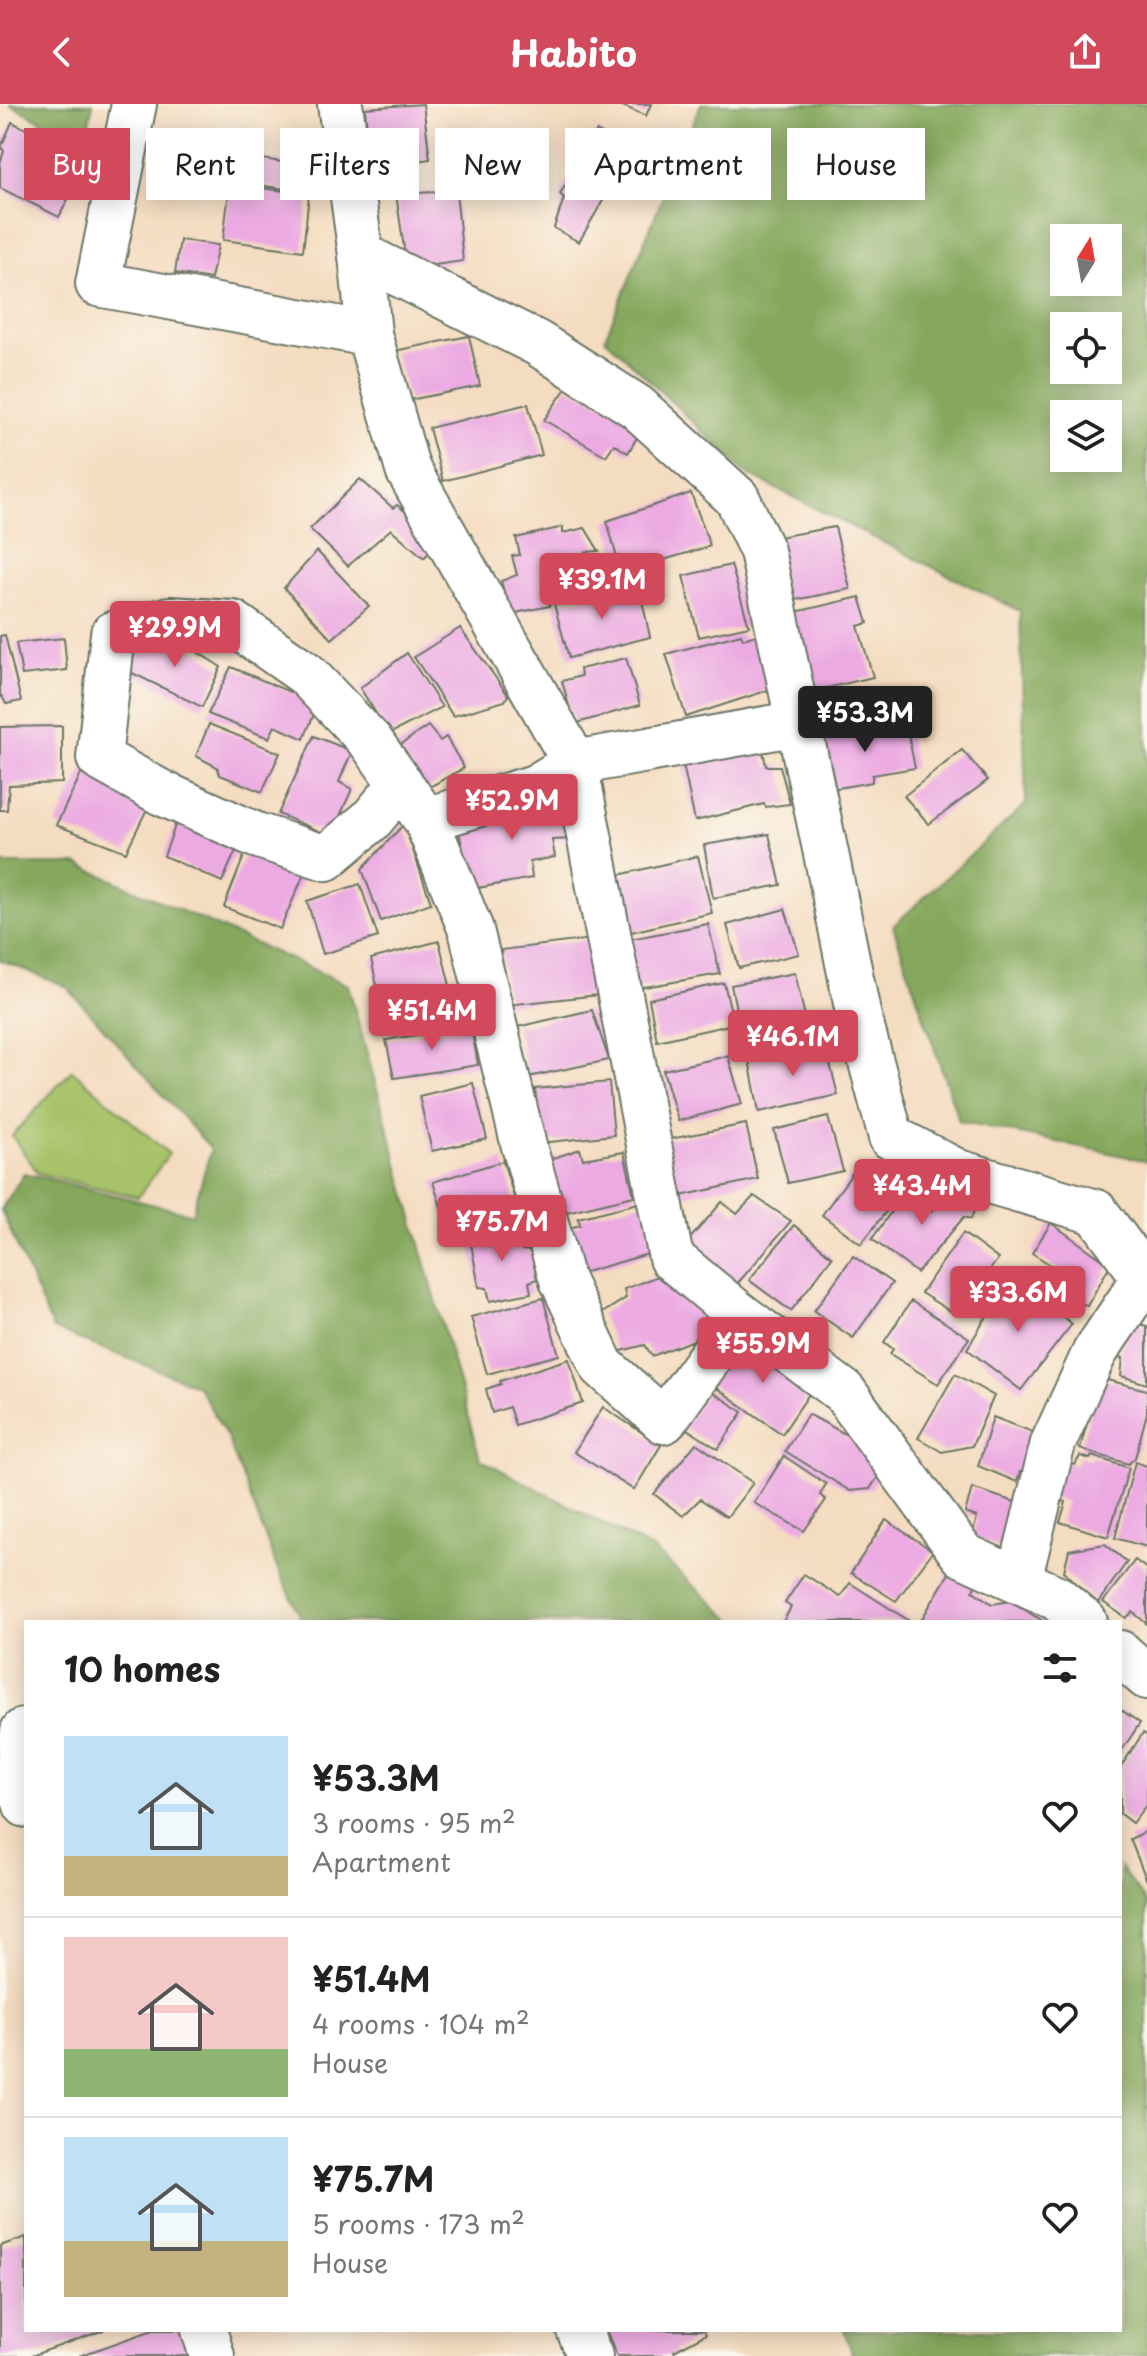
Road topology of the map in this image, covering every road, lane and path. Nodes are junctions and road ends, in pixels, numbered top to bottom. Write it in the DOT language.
graph roads {
  1 [pos="134,104"];
  2 [pos="340,104"];
  3 [pos="361,255"];
  4 [pos="369,334"];
  5 [pos="798,723"];
  6 [pos="575,763"];
  7 [pos="401,784"];
  8 [pos="426,820"];
  9 [pos="1145,1280"];
  10 [pos="740,1315"];
  11 [pos="1019,1580"];
  12 [pos="1083,1620"];
  13 [pos="16,1731"];
  14 [pos="24,1799"];
  15 [pos="205,2332"];
  16 [pos="580,2332"];
  17 [pos="212,2356"];
  18 [pos="590,2356"];
  1 -- 4 [label="street"];
  2 -- 3 [label="street"];
  3 -- 4 [label="street"];
  3 -- 5 [label="street"];
  4 -- 6 [label="street"];
  5 -- 6 [label="street"];
  5 -- 9 [label="street"];
  6 -- 8 [label="street"];
  6 -- 10 [label="street"];
  7 -- 7 [label="street"];
  7 -- 8 [label="street"];
  8 -- 10 [label="street"];
  9 -- 11 [label="street"];
  10 -- 11 [label="street"];
  11 -- 12 [label="street"];
  13 -- 14 [label="street"];
  15 -- 17 [label="street"];
  16 -- 18 [label="street"];
}
